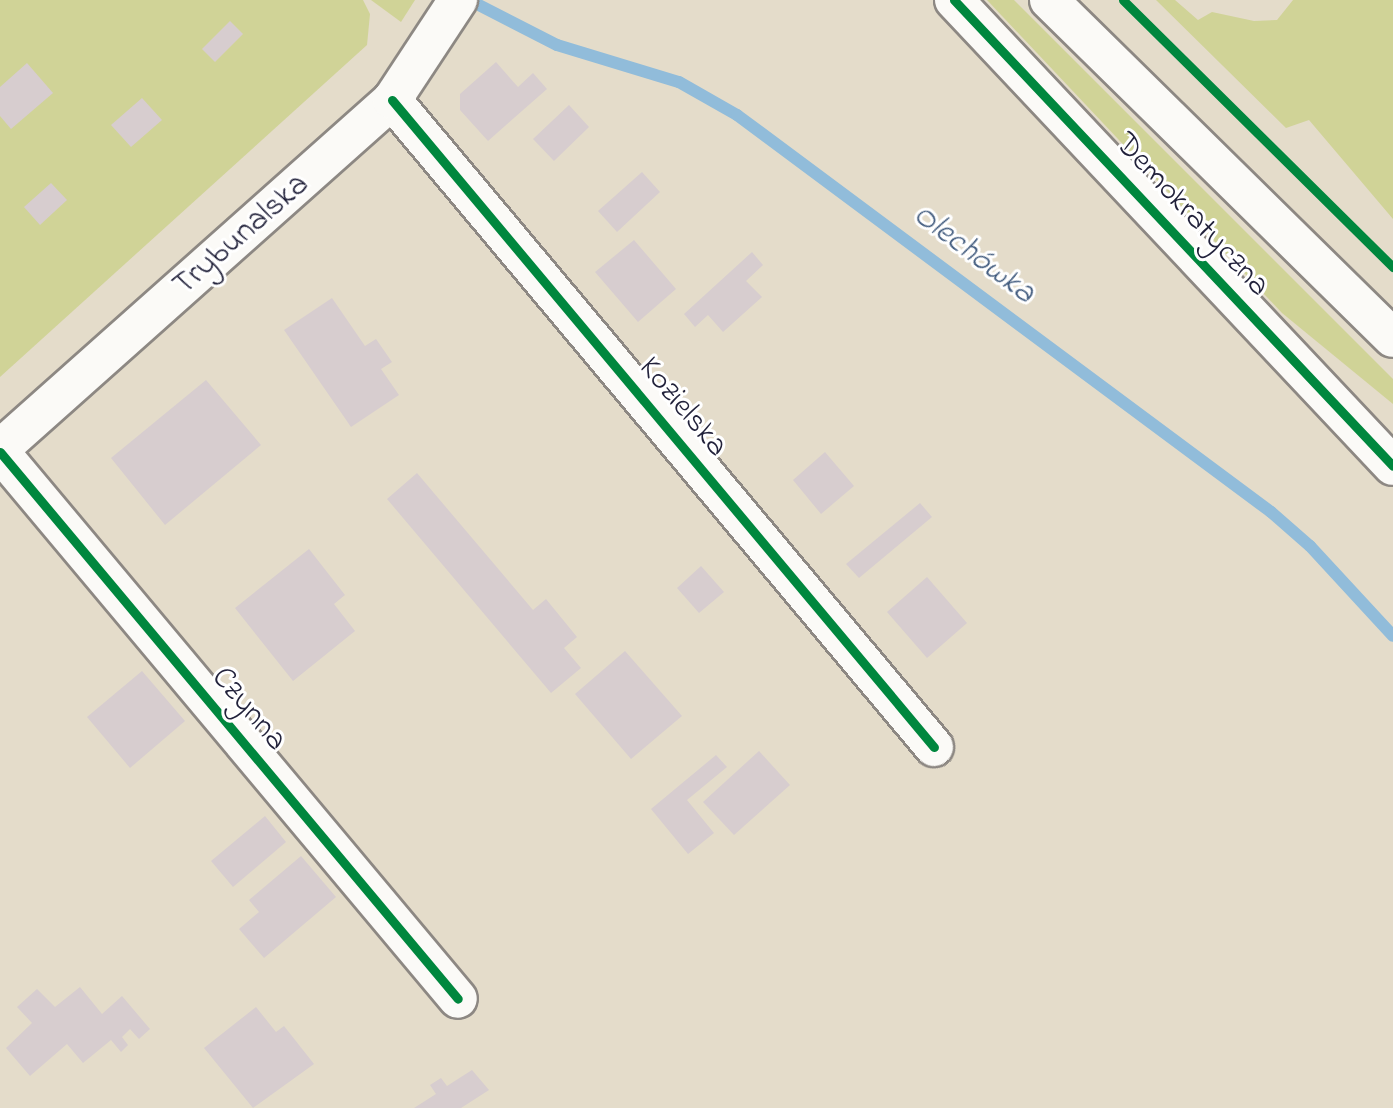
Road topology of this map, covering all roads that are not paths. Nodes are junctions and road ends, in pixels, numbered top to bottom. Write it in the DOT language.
graph roads {
  1 [pos="954,0"];
  2 [pos="1049,0"];
  3 [pos="449,14"];
  4 [pos="392,100"];
  5 [pos="1393,338"];
  6 [pos="0,451"];
  7 [pos="1393,466"];
  8 [pos="934,747"];
  9 [pos="458,999"];
  1 -- 7 [label="street, Demokratyczna"];
  2 -- 5 [label="street, Demokratyczna"];
  3 -- 4 [label="street, Trybunalska"];
  4 -- 6 [label="street, Trybunalska"];
  4 -- 8 [label="street, Kozielska"];
  6 -- 9 [label="street, Czynna"];
}
